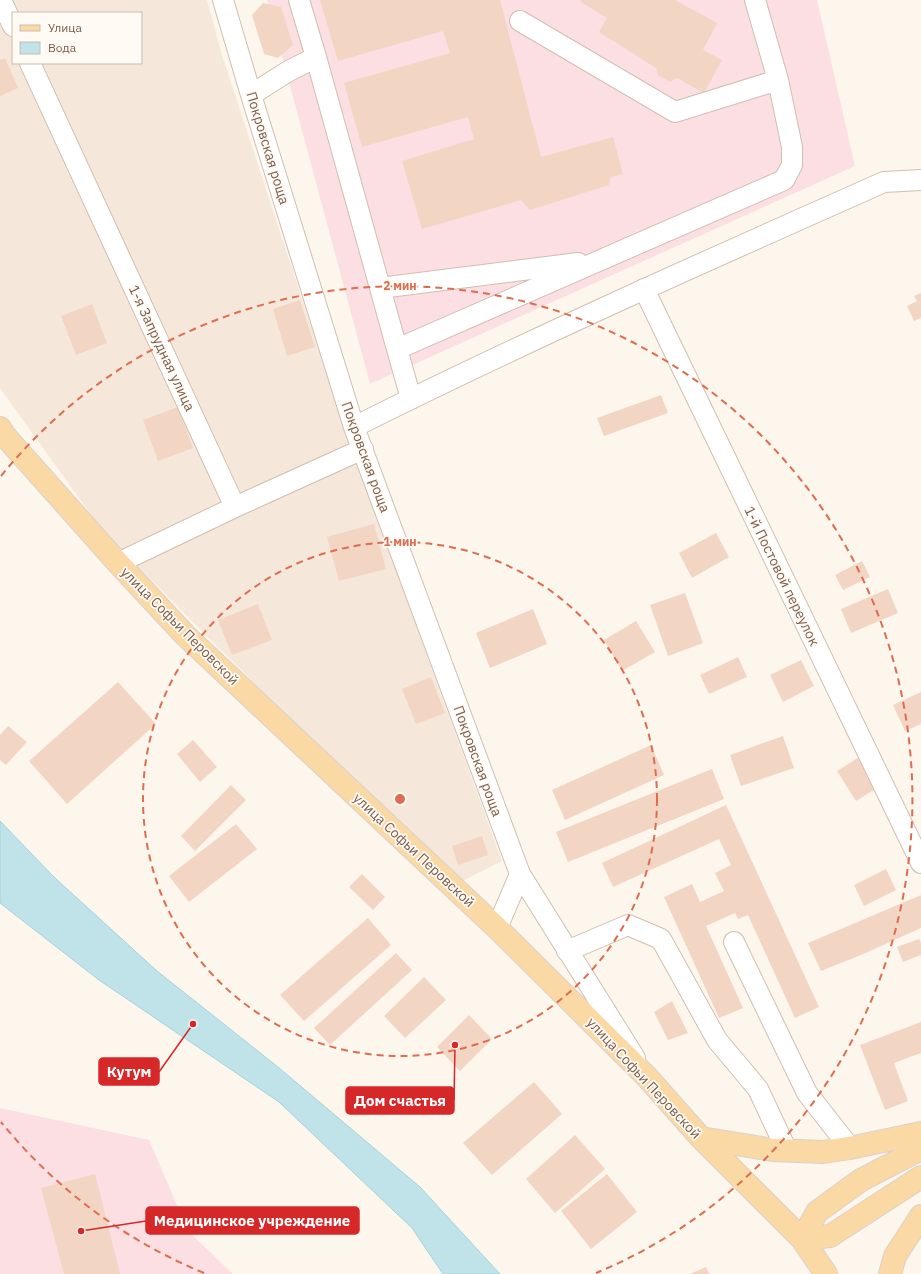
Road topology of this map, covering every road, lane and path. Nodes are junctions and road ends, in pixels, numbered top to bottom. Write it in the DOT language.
graph roads {
  1 [pos="1,0"];
  2 [pos="223,0"];
  3 [pos="299,0"];
  4 [pos="755,0"];
  5 [pos="520,21"];
  6 [pos="12,24"];
  7 [pos="316,57"];
  8 [pos="30,64"];
  9 [pos="778,80"];
  10 [pos="251,95"];
  11 [pos="921,180"];
  12 [pos="600,260"];
  13 [pos="380,288"];
  14 [pos="644,289"];
  15 [pos="397,349"];
  16 [pos="411,398"];
  17 [pos="354,427"];
  18 [pos="0,428"];
  19 [pos="363,449"];
  20 [pos="235,507"];
  21 [pos="118,563"];
  22 [pos="921,863"];
  23 [pos="520,874"];
  24 [pos="497,928"];
  25 [pos="734,942"];
  26 [pos="567,951"];
  27 [pos="647,1078"];
  28 [pos="921,1133"];
  29 [pos="700,1138"];
  30 [pos="850,1148"];
  31 [pos="921,1149"];
  32 [pos="786,1150"];
  33 [pos="921,1177"];
  34 [pos="921,1216"];
  35 [pos="802,1239"];
  36 [pos="826,1274"];
  37 [pos="890,1274"];
  1 -- 6 [label="street"];
  2 -- 10 [label="street, Покровская роща"];
  3 -- 7 [label="street"];
  4 -- 9 [label="street"];
  5 -- 9 [label="street"];
  7 -- 10 [label="street"];
  7 -- 13 [label="street"];
  8 -- 20 [label="street, 1-я Запрудная улица"];
  9 -- 12 [label="street"];
  10 -- 17 [label="street, Покровская роща"];
  11 -- 14 [label="street"];
  12 -- 13 [label="street"];
  12 -- 15 [label="street"];
  13 -- 15 [label="street"];
  14 -- 16 [label="street"];
  14 -- 22 [label="street, 1-й Постовой переулок"];
  15 -- 16 [label="street"];
  16 -- 17 [label="street"];
  17 -- 19 [label="street, Покровская роща"];
  18 -- 21 [label="main road, улица Софьи Перовской"];
  19 -- 20 [label="street"];
  19 -- 23 [label="street, Покровская роща"];
  20 -- 21 [label="street"];
  21 -- 24 [label="main road, улица Софьи Перовской"];
  23 -- 24 [label="street"];
  23 -- 26 [label="street, Покровская роща"];
  24 -- 27 [label="main road, улица Софьи Перовской"];
  25 -- 30 [label="street"];
  26 -- 27 [label="street, Покровская роща"];
  26 -- 32 [label="street"];
  27 -- 29 [label="main road, улица Софьи Перовской"];
  28 -- 30 [label="main road"];
  29 -- 32 [label="main road"];
  29 -- 35 [label="main road, улица Софьи Перовской"];
  30 -- 32 [label="main road"];
  31 -- 35 [label="main road"];
  33 -- 35 [label="main road"];
  34 -- 37 [label="main road"];
  35 -- 36 [label="main road, улица Софьи Перовской"];
}
